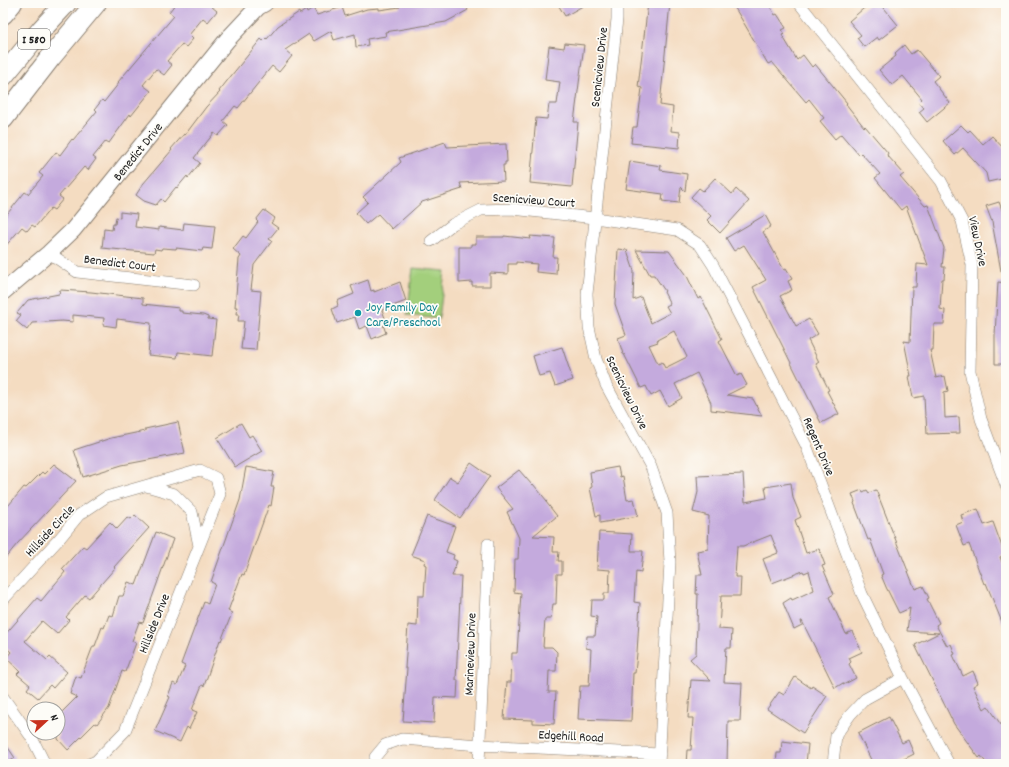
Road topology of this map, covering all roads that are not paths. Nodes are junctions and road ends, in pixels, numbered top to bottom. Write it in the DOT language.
graph roads {
  1 [pos="12,3"];
  2 [pos="66,3"];
  3 [pos="96,3"];
  4 [pos="264,3"];
  5 [pos="617,3"];
  6 [pos="799,3"];
  7 [pos="3,14"];
  8 [pos="3,76"];
  9 [pos="3,119"];
  10 [pos="595,218"];
  11 [pos="431,241"];
  12 [pos="49,253"];
  13 [pos="194,285"];
  14 [pos="3,292"];
  15 [pos="216,478"];
  16 [pos="1006,485"];
  17 [pos="146,486"];
  18 [pos="488,544"];
  19 [pos="199,546"];
  20 [pos="3,600"];
  21 [pos="903,678"];
  22 [pos="3,697"];
  23 [pos="480,745"];
  24 [pos="660,759"];
  25 [pos="45,764"];
  26 [pos="89,764"];
  27 [pos="376,764"];
  28 [pos="479,764"];
  29 [pos="833,764"];
  30 [pos="948,764"];
  1 -- 7 [label="highway"];
  2 -- 8 [label="highway, I 580"];
  3 -- 9 [label="highway"];
  4 -- 12 [label="street, Benedict Drive"];
  5 -- 10 [label="street, Scenicview Drive"];
  6 -- 16 [label="street, View Drive"];
  10 -- 11 [label="street, Scenicview Court"];
  10 -- 21 [label="street, Regent Drive"];
  10 -- 24 [label="street, Scenicview Drive"];
  12 -- 13 [label="street, Benedict Court"];
  12 -- 14 [label="street, Benedict Drive"];
  15 -- 17 [label="street, Hillside Circle"];
  15 -- 19 [label="street, Hillside Drive"];
  17 -- 19 [label="street"];
  17 -- 20 [label="street, Hillside Circle"];
  18 -- 23 [label="street, Marineview Drive"];
  19 -- 26 [label="street, Hillside Drive"];
  21 -- 29 [label="street"];
  21 -- 30 [label="street, Regent Drive"];
  22 -- 25 [label="street"];
  23 -- 24 [label="street, Edgehill Road"];
  23 -- 27 [label="street, Edgehill Road"];
  23 -- 28 [label="street, Marineview Drive"];
}
